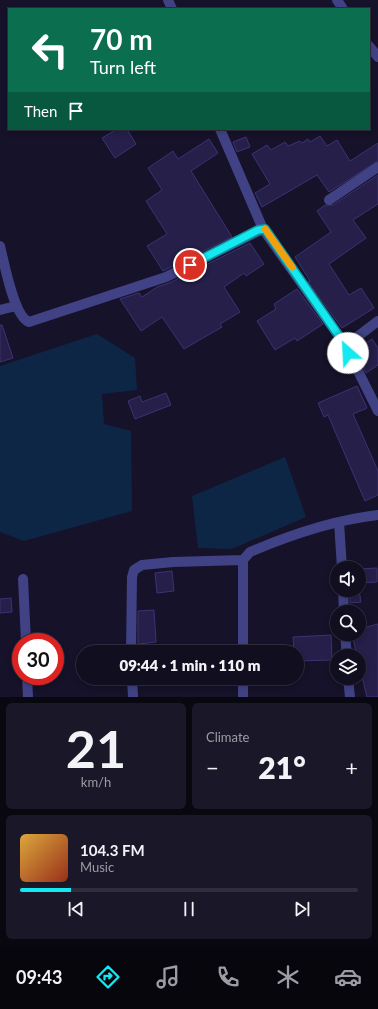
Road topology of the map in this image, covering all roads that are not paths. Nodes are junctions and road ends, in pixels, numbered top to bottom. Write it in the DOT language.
graph roads {
  1 [pos="370,47"];
  2 [pos="378,57"];
  3 [pos="220,130"];
  4 [pos="378,167"];
  5 [pos="329,200"];
  6 [pos="263,229"];
  7 [pos="0,246"];
  8 [pos="16,306"];
  9 [pos="0,310"];
  10 [pos="378,321"];
  11 [pos="346,346"];
  12 [pos="378,411"];
  13 [pos="378,515"];
  14 [pos="339,522"];
  15 [pos="243,560"];
  16 [pos="342,561"];
  17 [pos="24,579"];
  18 [pos="26,633"];
  19 [pos="131,645"];
  20 [pos="243,645"];
  21 [pos="27,685"];
  22 [pos="132,685"];
  23 [pos="243,685"];
  24 [pos="349,685"];
  25 [pos="28,697"];
  26 [pos="133,697"];
  27 [pos="243,697"];
  28 [pos="350,697"];
  1 -- 2 [label="street"];
  3 -- 6 [label="street"];
  4 -- 5 [label="street"];
  6 -- 8 [label="street"];
  6 -- 11 [label="street"];
  7 -- 8 [label="street"];
  8 -- 9 [label="street"];
  10 -- 11 [label="street"];
  11 -- 12 [label="street"];
  13 -- 14 [label="street"];
  14 -- 15 [label="street"];
  14 -- 16 [label="street"];
  15 -- 19 [label="street"];
  15 -- 20 [label="street"];
  17 -- 18 [label="street"];
  21 -- 25 [label="street"];
  22 -- 26 [label="street"];
  23 -- 27 [label="street"];
  24 -- 28 [label="street"];
}
